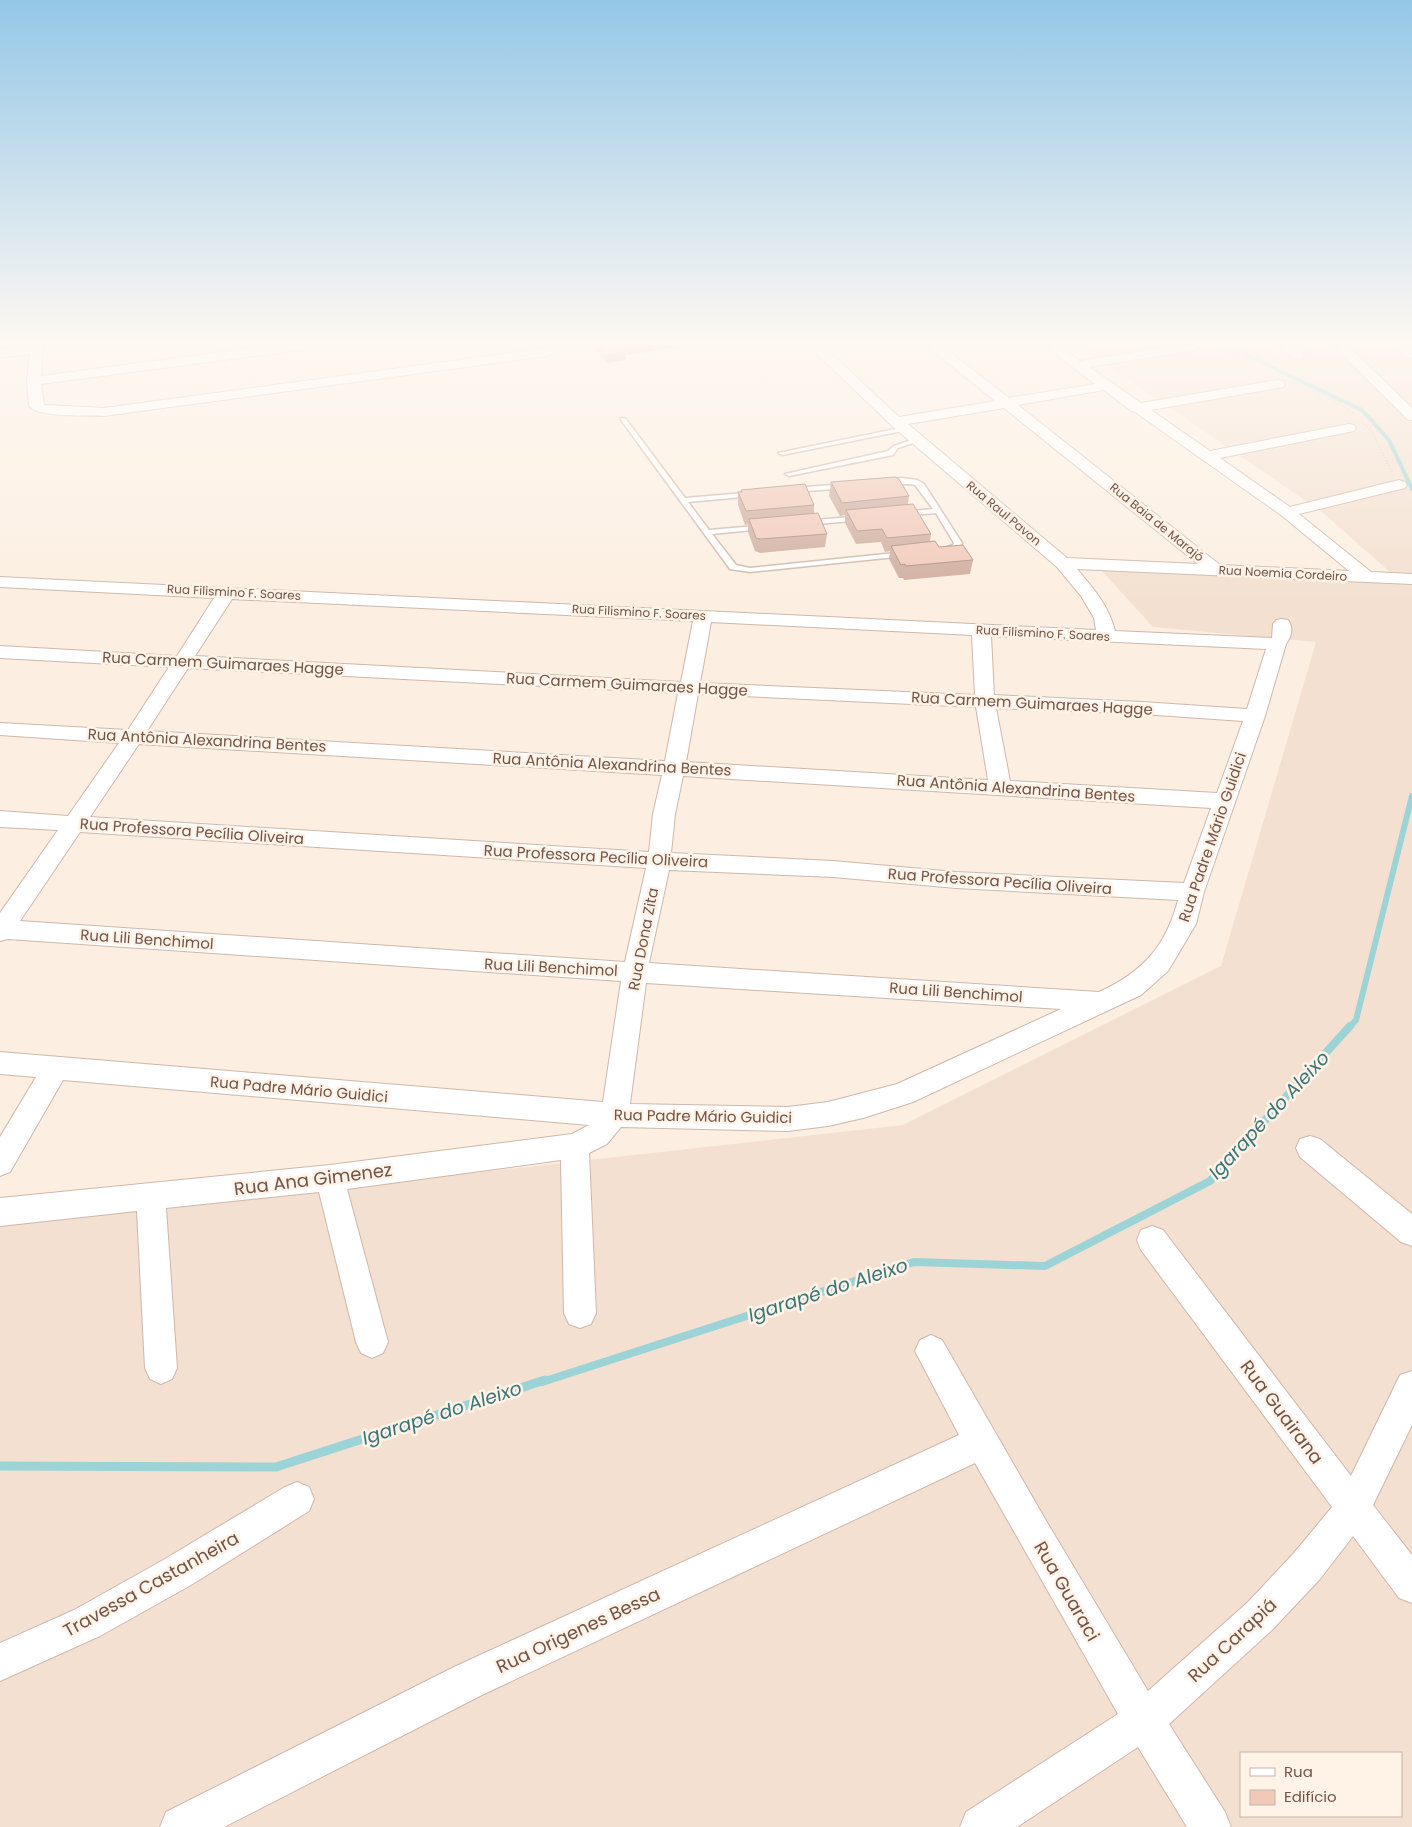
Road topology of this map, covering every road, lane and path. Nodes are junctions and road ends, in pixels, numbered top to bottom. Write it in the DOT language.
graph roads {
  1 [pos="631,430"];
  2 [pos="881,430"];
  3 [pos="905,430"];
  4 [pos="1041,430"];
  5 [pos="1169,430"];
  6 [pos="1338,430"];
  7 [pos="1371,430"];
  8 [pos="918,440"];
  9 [pos="782,453"];
  10 [pos="1207,456"];
  11 [pos="789,474"];
  12 [pos="874,483"];
  13 [pos="855,485"];
  14 [pos="1398,485"];
  15 [pos="788,491"];
  16 [pos="759,493"];
  17 [pos="683,500"];
  18 [pos="936,511"];
  19 [pos="1287,512"];
  20 [pos="897,514"];
  21 [pos="867,517"];
  22 [pos="797,524"];
  23 [pos="768,527"];
  24 [pos="708,532"];
  25 [pos="931,551"];
  26 [pos="912,553"];
  27 [pos="1063,563"];
  28 [pos="1216,570"];
  29 [pos="1367,577"];
  30 [pos="1412,579"];
  31 [pos="0,582"];
  32 [pos="227,592"];
  33 [pos="703,616"];
  34 [pos="981,630"];
  35 [pos="1280,634"];
  36 [pos="1107,636"];
  37 [pos="0,652"];
  38 [pos="183,661"];
  39 [pos="688,688"];
  40 [pos="985,702"];
  41 [pos="1255,716"];
  42 [pos="0,729"];
  43 [pos="134,736"];
  44 [pos="674,768"];
  45 [pos="1000,787"];
  46 [pos="1224,801"];
  47 [pos="0,819"];
  48 [pos="74,823"];
  49 [pos="659,861"];
  50 [pos="1192,892"];
  51 [pos="1,930"];
  52 [pos="635,972"];
  53 [pos="1103,1002"];
  54 [pos="0,1064"];
  55 [pos="56,1068"];
  56 [pos="616,1115"];
  57 [pos="575,1146"];
  58 [pos="1310,1148"];
  59 [pos="0,1163"];
  60 [pos="330,1178"];
  61 [pos="151,1197"];
  62 [pos="0,1212"];
  63 [pos="1412,1232"];
  64 [pos="1152,1240"];
  65 [pos="580,1313"];
  66 [pos="372,1342"];
  67 [pos="931,1350"];
  68 [pos="161,1368"];
  69 [pos="1412,1387"];
  70 [pos="981,1443"];
  71 [pos="297,1499"];
  72 [pos="1354,1507"];
  73 [pos="1412,1585"];
  74 [pos="0,1662"];
  75 [pos="1143,1721"];
  76 [pos="181,1827"];
  77 [pos="981,1827"];
  78 [pos="1210,1827"];
  1 -- 17 [label="lane"];
  2 -- 9 [label="lane"];
  3 -- 8 [label="street, Rua Raul Pavon"];
  4 -- 28 [label="street, Rua Baia de Marajó"];
  5 -- 10 [label="street"];
  6 -- 10 [label="street"];
  7 -- 14 [label="path"];
  8 -- 11 [label="lane"];
  8 -- 27 [label="street, Rua Raul Pavon"];
  10 -- 19 [label="street"];
  12 -- 18 [label="lane"];
  13 -- 15 [label="lane"];
  14 -- 19 [label="street"];
  16 -- 17 [label="lane"];
  17 -- 24 [label="lane"];
  18 -- 20 [label="lane"];
  18 -- 25 [label="lane"];
  19 -- 29 [label="street"];
  21 -- 22 [label="lane"];
  23 -- 24 [label="lane"];
  24 -- 26 [label="lane"];
  27 -- 28 [label="street, Rua Noemia Cordeiro"];
  27 -- 36 [label="street, Rua Raul Pavon"];
  28 -- 29 [label="street, Rua Noemia Cordeiro"];
  29 -- 30 [label="street, Rua Noemia Cordeiro"];
  31 -- 32 [label="street, Rua Filismino F. Soares"];
  32 -- 33 [label="street, Rua Filismino F. Soares"];
  32 -- 38 [label="street"];
  33 -- 34 [label="street, Rua Filismino F. Soares"];
  33 -- 39 [label="street, Rua Dona Zita"];
  34 -- 36 [label="street, Rua Filismino F. Soares"];
  34 -- 40 [label="street"];
  35 -- 36 [label="street, Rua Filismino F. Soares"];
  35 -- 41 [label="street, Rua Padre Mário Guidici"];
  37 -- 38 [label="street, Rua Carmem Guimaraes Hagge"];
  38 -- 39 [label="street, Rua Carmem Guimaraes Hagge"];
  38 -- 43 [label="street"];
  39 -- 40 [label="street, Rua Carmem Guimaraes Hagge"];
  39 -- 44 [label="street, Rua Dona Zita"];
  40 -- 41 [label="street, Rua Carmem Guimaraes Hagge"];
  40 -- 45 [label="street"];
  41 -- 46 [label="street, Rua Padre Mário Guidici"];
  42 -- 43 [label="street, Rua Antônia Alexandrina Bentes"];
  43 -- 44 [label="street, Rua Antônia Alexandrina Bentes"];
  43 -- 48 [label="street"];
  44 -- 45 [label="street, Rua Antônia Alexandrina Bentes"];
  44 -- 49 [label="street, Rua Dona Zita"];
  45 -- 46 [label="street, Rua Antônia Alexandrina Bentes"];
  46 -- 50 [label="street, Rua Padre Mário Guidici"];
  47 -- 48 [label="street, Rua Professora Pecília Oliveira"];
  48 -- 49 [label="street, Rua Professora Pecília Oliveira"];
  48 -- 51 [label="street"];
  49 -- 50 [label="street, Rua Professora Pecília Oliveira"];
  49 -- 52 [label="street, Rua Dona Zita"];
  50 -- 53 [label="street, Rua Padre Mário Guidici"];
  51 -- 52 [label="street, Rua Lili Benchimol"];
  52 -- 53 [label="street, Rua Lili Benchimol"];
  52 -- 56 [label="street, Rua Dona Zita"];
  53 -- 56 [label="street, Rua Padre Mário Guidici"];
  54 -- 55 [label="street, Rua Padre Mário Guidici"];
  55 -- 56 [label="street, Rua Padre Mário Guidici"];
  55 -- 59 [label="street"];
  56 -- 57 [label="street, Rua Ana Gimenez"];
  57 -- 60 [label="street, Rua Ana Gimenez"];
  57 -- 65 [label="street"];
  58 -- 63 [label="street"];
  60 -- 61 [label="street, Rua Ana Gimenez"];
  60 -- 66 [label="street"];
  61 -- 62 [label="street, Rua Ana Gimenez"];
  61 -- 68 [label="street"];
  64 -- 72 [label="street, Rua Guairana"];
  67 -- 70 [label="street, Rua Guaraci"];
  69 -- 72 [label="street, Rua Carapiá"];
  70 -- 75 [label="street, Rua Guaraci"];
  70 -- 76 [label="street, Rua Origenes Bessa"];
  71 -- 74 [label="street, Travessa Castanheira"];
  72 -- 73 [label="street, Rua Guairana"];
  72 -- 75 [label="street, Rua Carapiá"];
  75 -- 77 [label="street, Rua Carapiá"];
  75 -- 78 [label="street, Rua Guaraci"];
}
